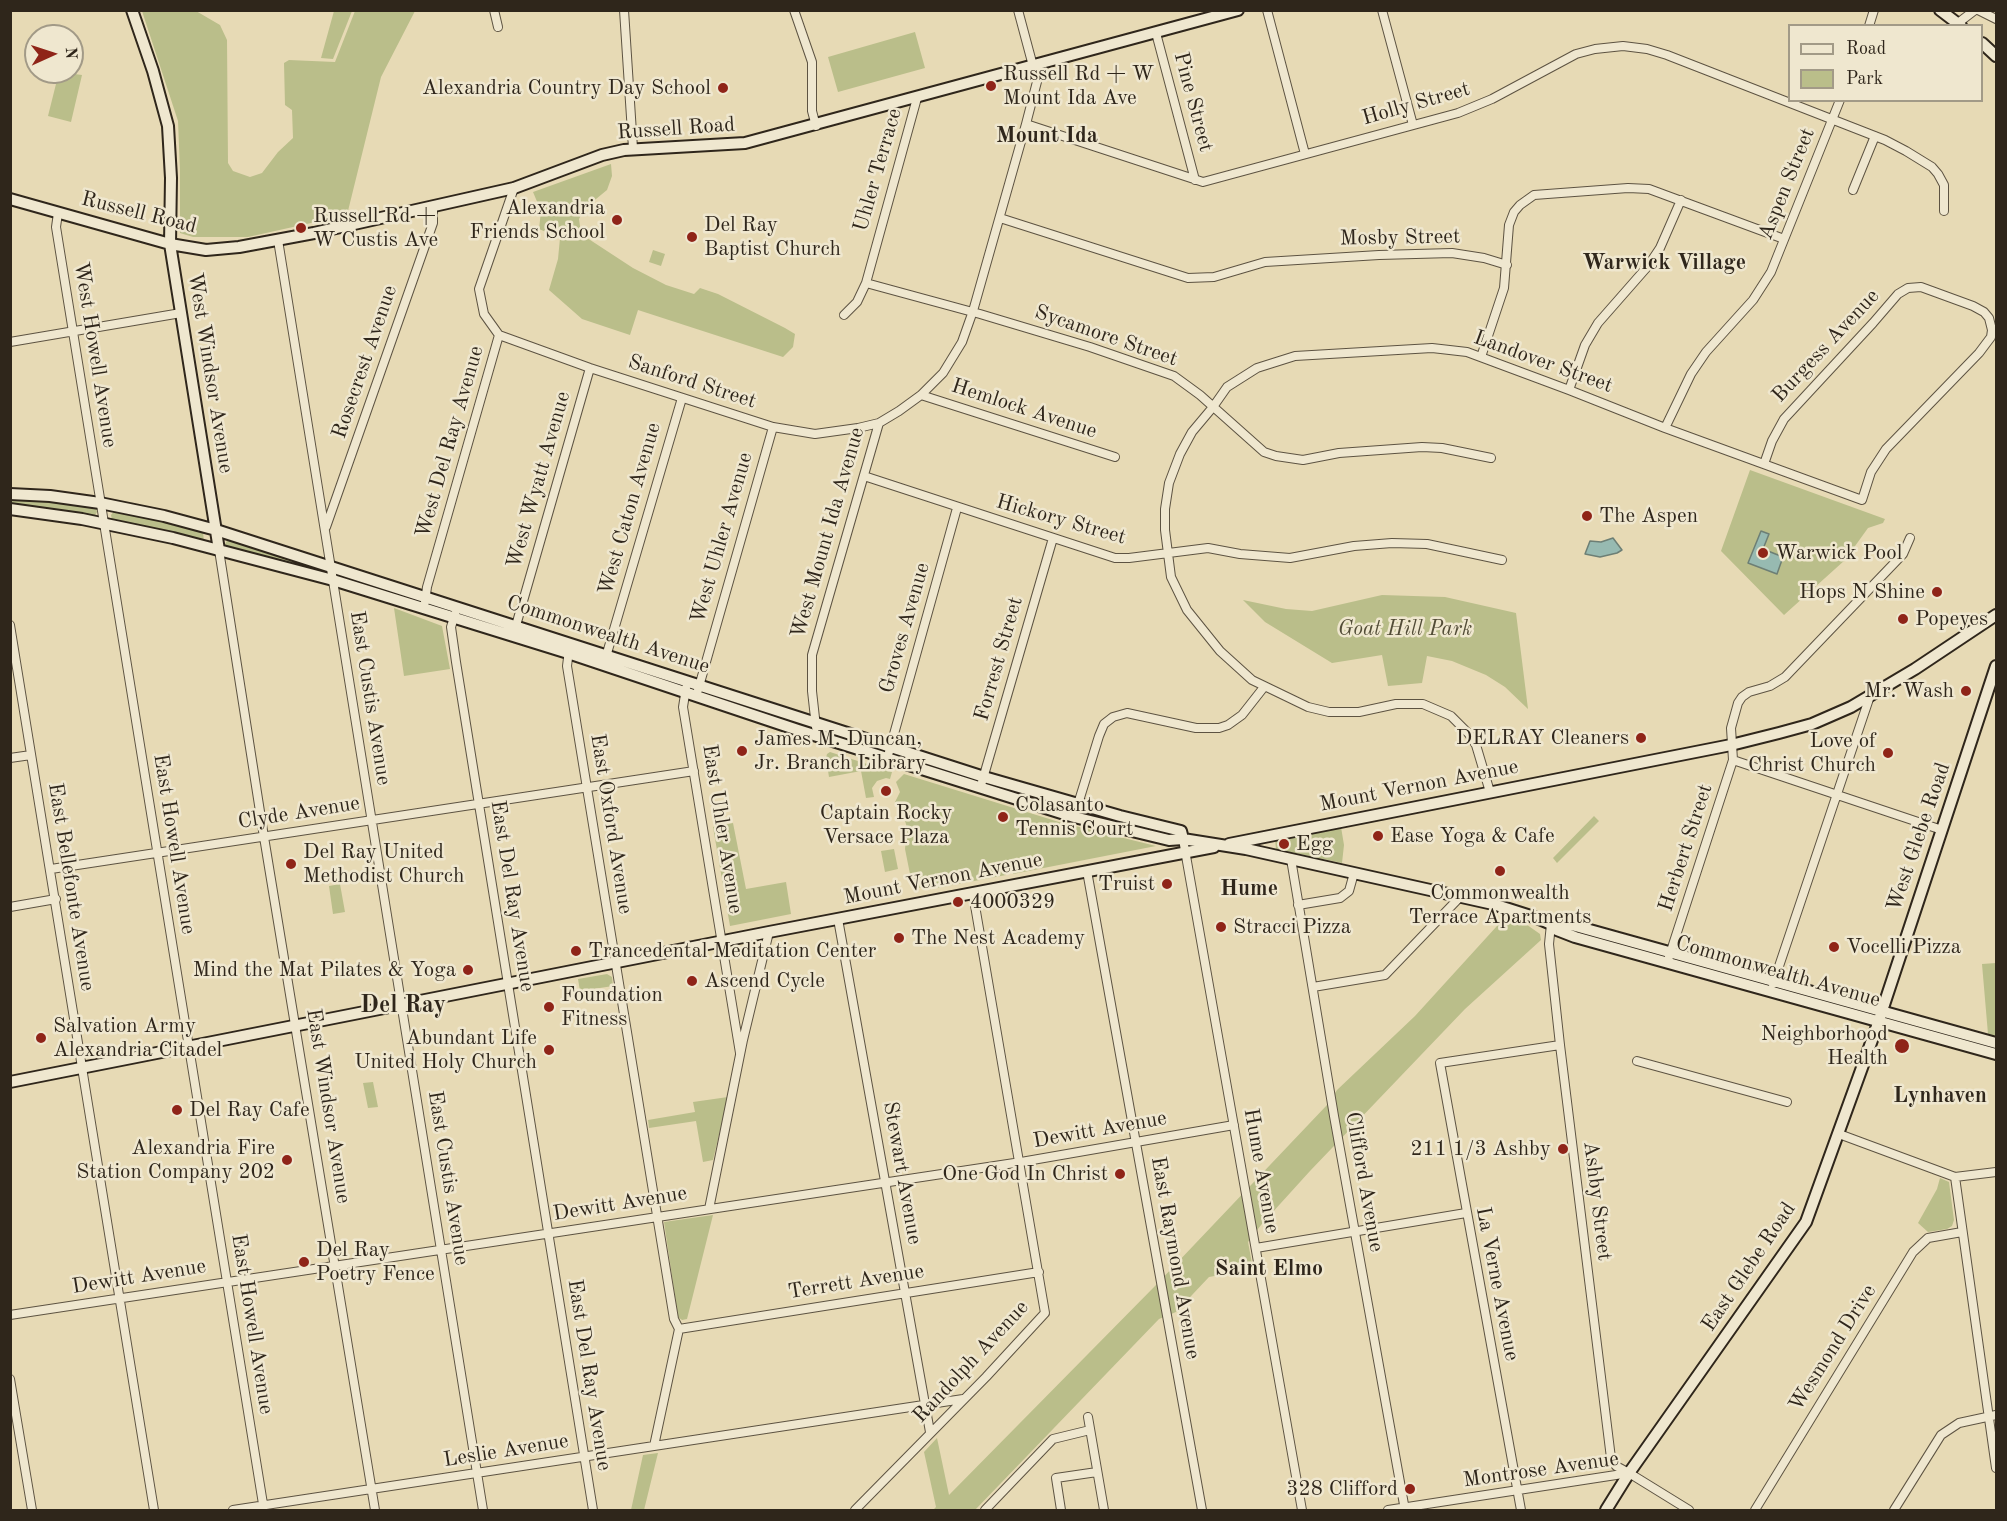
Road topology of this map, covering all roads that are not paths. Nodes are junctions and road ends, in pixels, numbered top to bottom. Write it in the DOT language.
graph roads {
  1 [pos="132,10"];
  2 [pos="494,10"];
  3 [pos="624,10"];
  4 [pos="794,10"];
  5 [pos="1018,10"];
  6 [pos="1238,10"];
  7 [pos="1267,10"];
  8 [pos="1382,10"];
  9 [pos="1940,10"];
  10 [pos="1977,10"];
  11 [pos="1996,19"];
  12 [pos="1960,24"];
  13 [pos="498,27"];
  14 [pos="1156,33"];
  15 [pos="1983,44"];
  16 [pos="1996,56"];
  17 [pos="1035,66"];
  18 [pos="917,98"];
  19 [pos="1788,102"];
  20 [pos="1789,102"];
  21 [pos="1839,102"];
  22 [pos="1833,119"];
  23 [pos="1026,124"];
  24 [pos="1413,125"];
  25 [pos="816,126"];
  26 [pos="1875,136"];
  27 [pos="633,148"];
  28 [pos="1305,154"];
  29 [pos="1195,180"];
  30 [pos="514,188"];
  31 [pos="1853,190"];
  32 [pos="10,199"];
  33 [pos="1681,200"];
  34 [pos="433,207"];
  35 [pos="1944,211"];
  36 [pos="58,213"];
  37 [pos="1000,218"];
  38 [pos="1784,239"];
  39 [pos="278,240"];
  40 [pos="170,244"];
  41 [pos="1507,265"];
  42 [pos="866,283"];
  43 [pos="973,311"];
  44 [pos="181,313"];
  45 [pos="844,315"];
  46 [pos="72,331"];
  47 [pos="499,335"];
  48 [pos="10,342"];
  49 [pos="1482,357"];
  50 [pos="590,368"];
  51 [pos="1569,390"];
  52 [pos="921,395"];
  53 [pos="682,398"];
  54 [pos="1213,407"];
  55 [pos="879,423"];
  56 [pos="773,427"];
  57 [pos="1665,428"];
  58 [pos="1115,457"];
  59 [pos="1491,458"];
  60 [pos="1764,464"];
  61 [pos="864,476"];
  62 [pos="10,494"];
  63 [pos="1862,500"];
  64 [pos="100,503"];
  65 [pos="957,507"];
  66 [pos="10,509"];
  67 [pos="104,523"];
  68 [pos="326,529"];
  69 [pos="216,530"];
  70 [pos="1053,538"];
  71 [pos="1910,538"];
  72 [pos="219,550"];
  73 [pos="1168,554"];
  74 [pos="1502,560"];
  75 [pos="331,566"];
  76 [pos="333,580"];
  77 [pos="425,596"];
  78 [pos="425,608"];
  79 [pos="455,612"];
  80 [pos="1996,615"];
  81 [pos="10,625"];
  82 [pos="514,631"];
  83 [pos="569,648"];
  84 [pos="605,660"];
  85 [pos="1996,666"];
  86 [pos="1264,687"];
  87 [pos="692,688"];
  88 [pos="1870,696"];
  89 [pos="815,722"];
  90 [pos="818,736"];
  91 [pos="1731,745"];
  92 [pos="891,746"];
  93 [pos="31,755"];
  94 [pos="10,758"];
  95 [pos="887,759"];
  96 [pos="1733,760"];
  97 [pos="694,771"];
  98 [pos="984,777"];
  99 [pos="587,788"];
  100 [pos="980,789"];
  101 [pos="1490,792"];
  102 [pos="1837,795"];
  103 [pos="479,804"];
  104 [pos="1078,804"];
  105 [pos="1120,816"];
  106 [pos="1074,818"];
  107 [pos="372,820"];
  108 [pos="1117,829"];
  109 [pos="1942,830"];
  110 [pos="264,837"];
  111 [pos="1183,839"];
  112 [pos="1224,845"];
  113 [pos="1185,852"];
  114 [pos="157,853"];
  115 [pos="1291,859"];
  116 [pos="51,869"];
  117 [pos="1087,871"];
  118 [pos="1354,873"];
  119 [pos="973,894"];
  120 [pos="1460,897"];
  121 [pos="56,899"];
  122 [pos="1298,905"];
  123 [pos="10,907"];
  124 [pos="838,919"];
  125 [pos="1551,924"];
  126 [pos="769,932"];
  127 [pos="722,942"];
  128 [pos="1669,957"];
  129 [pos="615,963"];
  130 [pos="508,984"];
  131 [pos="1772,986"];
  132 [pos="1313,987"];
  133 [pos="402,1005"];
  134 [pos="1880,1017"];
  135 [pos="295,1026"];
  136 [pos="1996,1043"];
  137 [pos="1560,1045"];
  138 [pos="189,1046"];
  139 [pos="740,1053"];
  140 [pos="1996,1054"];
  141 [pos="1637,1061"];
  142 [pos="83,1068"];
  143 [pos="10,1082"];
  144 [pos="1787,1102"];
  145 [pos="1234,1125"];
  146 [pos="1839,1134"];
  147 [pos="1135,1142"];
  148 [pos="1021,1162"];
  149 [pos="1996,1172"];
  150 [pos="1955,1177"];
  151 [pos="886,1182"];
  152 [pos="709,1209"];
  153 [pos="1466,1213"];
  154 [pos="657,1217"];
  155 [pos="1354,1232"];
  156 [pos="1962,1232"];
  157 [pos="548,1233"];
  158 [pos="1256,1248"];
  159 [pos="441,1250"];
  160 [pos="334,1265"];
  161 [pos="1039,1272"];
  162 [pos="226,1281"];
  163 [pos="905,1293"];
  164 [pos="120,1298"];
  165 [pos="10,1315"];
  166 [pos="679,1329"];
  167 [pos="10,1379"];
  168 [pos="963,1400"];
  169 [pos="926,1405"];
  170 [pos="1992,1416"];
  171 [pos="1088,1417"];
  172 [pos="1090,1430"];
  173 [pos="930,1432"];
  174 [pos="654,1446"];
  175 [pos="584,1457"];
  176 [pos="1996,1468"];
  177 [pos="1097,1472"];
  178 [pos="477,1473"];
  179 [pos="1629,1473"];
  180 [pos="371,1490"];
  181 [pos="1518,1491"];
  182 [pos="263,1508"];
  183 [pos="1405,1509"];
  184 [pos="32,1510"];
  185 [pos="154,1510"];
  186 [pos="233,1510"];
  187 [pos="375,1510"];
  188 [pos="483,1510"];
  189 [pos="593,1510"];
  190 [pos="855,1510"];
  191 [pos="985,1510"];
  192 [pos="1061,1510"];
  193 [pos="1104,1510"];
  194 [pos="1202,1510"];
  195 [pos="1302,1510"];
  196 [pos="1388,1510"];
  197 [pos="1521,1510"];
  198 [pos="1606,1510"];
  199 [pos="1689,1510"];
  200 [pos="1755,1510"];
  201 [pos="1894,1510"];
  1 -- 40 [label="street, West Windsor Avenue"];
  2 -- 13 [label="street"];
  3 -- 27 [label="street"];
  4 -- 25 [label="street"];
  5 -- 17 [label="street"];
  6 -- 14 [label="street, Russell Road"];
  7 -- 28 [label="street"];
  8 -- 24 [label="street"];
  9 -- 12 [label="street"];
  10 -- 11 [label="street"];
  10 -- 12 [label="street"];
  14 -- 17 [label="street, Russell Road"];
  14 -- 29 [label="street, Pine Street"];
  15 -- 16 [label="street"];
  17 -- 18 [label="street, Russell Road"];
  17 -- 23 [label="street, West Mount Ida Avenue"];
  18 -- 25 [label="street, Russell Road"];
  18 -- 42 [label="street, Uhler Terrace"];
  19 -- 24 [label="street, Holly Street"];
  20 -- 22 [label="street, Holly Street"];
  21 -- 22 [label="street, Aspen Street"];
  22 -- 26 [label="street, Holly Street"];
  22 -- 38 [label="street, Aspen Street"];
  23 -- 29 [label="street, Holly Street"];
  23 -- 37 [label="street, West Mount Ida Avenue"];
  24 -- 28 [label="street, Holly Street"];
  25 -- 27 [label="street, Russell Road"];
  26 -- 31 [label="street"];
  26 -- 35 [label="street, Holly Street"];
  27 -- 30 [label="street, Russell Road"];
  28 -- 29 [label="street, Holly Street"];
  30 -- 34 [label="street, Russell Road"];
  30 -- 47 [label="street, West Del Ray Avenue"];
  32 -- 36 [label="street, Russell Road"];
  33 -- 38 [label="street"];
  33 -- 41 [label="street"];
  33 -- 51 [label="street"];
  34 -- 39 [label="street, Russell Road"];
  34 -- 68 [label="street, Rosecrest Avenue"];
  36 -- 40 [label="street, Russell Road"];
  36 -- 46 [label="street, West Howell Avenue"];
  37 -- 41 [label="street, Mosby Street"];
  37 -- 43 [label="street, West Mount Ida Avenue"];
  38 -- 57 [label="street, Aspen Street"];
  39 -- 40 [label="street, Russell Road"];
  39 -- 68 [label="street, East Custis Avenue"];
  40 -- 44 [label="street, West Windsor Avenue"];
  41 -- 49 [label="street"];
  42 -- 43 [label="street, Sycamore Street"];
  42 -- 45 [label="street, Uhler Terrace"];
  43 -- 52 [label="street, West Mount Ida Avenue"];
  43 -- 54 [label="street, Sycamore Street"];
  44 -- 46 [label="street"];
  44 -- 69 [label="street, West Windsor Avenue"];
  46 -- 48 [label="street"];
  46 -- 64 [label="street, West Howell Avenue"];
  47 -- 50 [label="street, Sanford Street"];
  47 -- 77 [label="street, West Del Ray Avenue"];
  49 -- 51 [label="street, Landover Street"];
  49 -- 54 [label="street, Landover Street"];
  50 -- 53 [label="street, Sanford Street"];
  50 -- 82 [label="street, West Wyatt Avenue"];
  51 -- 57 [label="street, Landover Street"];
  52 -- 55 [label="street, West Mount Ida Avenue"];
  52 -- 58 [label="street, Hemlock Avenue"];
  53 -- 56 [label="street, Sanford Street"];
  53 -- 84 [label="street, West Caton Avenue"];
  54 -- 59 [label="street, Sycamore Street"];
  54 -- 73 [label="street, Landover Street"];
  55 -- 56 [label="street, Sanford Street"];
  55 -- 61 [label="street, West Mount Ida Avenue"];
  56 -- 87 [label="street, West Uhler Avenue"];
  57 -- 60 [label="street, Landover Street"];
  60 -- 63 [label="street, Landover Street"];
  60 -- 63 [label="street, Burgess Avenue"];
  61 -- 65 [label="street, Hickory Street"];
  61 -- 89 [label="street, West Mount Ida Avenue"];
  62 -- 64 [label="street, Commonwealth Avenue"];
  64 -- 67 [label="street, East Howell Avenue"];
  64 -- 69 [label="street, Commonwealth Avenue"];
  65 -- 70 [label="street, Hickory Street"];
  65 -- 92 [label="street, Groves Avenue"];
  66 -- 67 [label="street, Commonwealth Avenue"];
  67 -- 72 [label="street, Commonwealth Avenue"];
  67 -- 114 [label="street, East Howell Avenue"];
  68 -- 75 [label="street, East Custis Avenue"];
  69 -- 72 [label="street, East Windsor Avenue"];
  69 -- 75 [label="street, Commonwealth Avenue"];
  70 -- 73 [label="street, Hickory Street"];
  70 -- 98 [label="street, Forrest Street"];
  71 -- 91 [label="street, Herbert Street"];
  72 -- 76 [label="street, Commonwealth Avenue"];
  72 -- 110 [label="street, East Windsor Avenue"];
  73 -- 74 [label="street, Hickory Street"];
  73 -- 86 [label="street, Landover Street"];
  75 -- 76 [label="street, East Custis Avenue"];
  75 -- 77 [label="street, Commonwealth Avenue"];
  76 -- 78 [label="street, Commonwealth Avenue"];
  76 -- 107 [label="street, East Custis Avenue"];
  77 -- 78 [label="street, West Del Ray Avenue"];
  77 -- 79 [label="street, Commonwealth Avenue"];
  78 -- 79 [label="street, Commonwealth Avenue"];
  79 -- 82 [label="street, Commonwealth Avenue"];
  79 -- 103 [label="street, East Del Ray Avenue"];
  80 -- 88 [label="street, Mount Vernon Avenue"];
  81 -- 93 [label="street, East Bellefonte Avenue"];
  82 -- 83 [label="street, Commonwealth Avenue"];
  83 -- 84 [label="street, Commonwealth Avenue"];
  83 -- 99 [label="street, East Oxford Avenue"];
  84 -- 87 [label="street, Commonwealth Avenue"];
  85 -- 109 [label="street, West Glebe Road"];
  86 -- 101 [label="street, Landover Street"];
  86 -- 104 [label="street"];
  87 -- 89 [label="street, Commonwealth Avenue"];
  87 -- 90 [label="street, Commonwealth Avenue"];
  87 -- 97 [label="street, East Uhler Avenue"];
  88 -- 91 [label="street, Mount Vernon Avenue"];
  88 -- 102 [label="street"];
  89 -- 90 [label="street, West Mount Ida Avenue"];
  89 -- 92 [label="street, Commonwealth Avenue"];
  90 -- 95 [label="street, Commonwealth Avenue"];
  91 -- 96 [label="street, Herbert Street"];
  91 -- 101 [label="street, Mount Vernon Avenue"];
  92 -- 95 [label="street, Groves Avenue"];
  92 -- 98 [label="street, Commonwealth Avenue"];
  93 -- 94 [label="street"];
  93 -- 116 [label="street, East Bellefonte Avenue"];
  95 -- 100 [label="street, Commonwealth Avenue"];
  96 -- 102 [label="street"];
  96 -- 128 [label="street, Herbert Street"];
  97 -- 99 [label="street, Clyde Avenue"];
  97 -- 127 [label="street, East Uhler Avenue"];
  98 -- 100 [label="street, Forrest Street"];
  98 -- 104 [label="street, Commonwealth Avenue"];
  99 -- 103 [label="street, Clyde Avenue"];
  99 -- 129 [label="street, East Oxford Avenue"];
  100 -- 106 [label="street, Commonwealth Avenue"];
  101 -- 112 [label="street, Mount Vernon Avenue"];
  102 -- 109 [label="street"];
  102 -- 131 [label="street"];
  103 -- 107 [label="street, Clyde Avenue"];
  103 -- 130 [label="street, East Del Ray Avenue"];
  104 -- 105 [label="street, Commonwealth Avenue"];
  104 -- 106 [label="street"];
  105 -- 108 [label="street"];
  105 -- 111 [label="street, Commonwealth Avenue"];
  106 -- 108 [label="street, Commonwealth Avenue"];
  107 -- 110 [label="street, Clyde Avenue"];
  107 -- 133 [label="street, East Custis Avenue"];
  108 -- 111 [label="street, Commonwealth Avenue"];
  109 -- 134 [label="street, West Glebe Road"];
  110 -- 114 [label="street, Clyde Avenue"];
  110 -- 135 [label="street, East Windsor Avenue"];
  111 -- 112 [label="street, Commonwealth Avenue"];
  111 -- 113 [label="street, Hume Avenue"];
  112 -- 113 [label="street, Mount Vernon Avenue"];
  112 -- 115 [label="street, Commonwealth Avenue"];
  113 -- 117 [label="street, Mount Vernon Avenue"];
  113 -- 145 [label="street, Hume Avenue"];
  114 -- 116 [label="street, Clyde Avenue"];
  114 -- 138 [label="street, East Howell Avenue"];
  115 -- 118 [label="street, Commonwealth Avenue"];
  115 -- 122 [label="street, Clifford Avenue"];
  116 -- 121 [label="street, East Bellefonte Avenue"];
  117 -- 119 [label="street, Mount Vernon Avenue"];
  117 -- 147 [label="street, East Raymond Avenue"];
  118 -- 120 [label="street, Commonwealth Avenue"];
  118 -- 122 [label="street"];
  119 -- 124 [label="street, Mount Vernon Avenue"];
  119 -- 148 [label="street, Randolph Avenue"];
  120 -- 125 [label="street, Commonwealth Avenue"];
  120 -- 132 [label="street"];
  121 -- 123 [label="street"];
  121 -- 142 [label="street, East Bellefonte Avenue"];
  122 -- 132 [label="street, Clifford Avenue"];
  124 -- 126 [label="street, Mount Vernon Avenue"];
  124 -- 151 [label="street, Stewart Avenue"];
  125 -- 128 [label="street, Commonwealth Avenue"];
  125 -- 137 [label="street, Ashby Street"];
  126 -- 127 [label="street, Mount Vernon Avenue"];
  126 -- 139 [label="street"];
  127 -- 129 [label="street, Mount Vernon Avenue"];
  127 -- 139 [label="street, East Uhler Avenue"];
  128 -- 131 [label="street, Commonwealth Avenue"];
  129 -- 130 [label="street, Mount Vernon Avenue"];
  129 -- 154 [label="street, East Oxford Avenue"];
  130 -- 133 [label="street, Mount Vernon Avenue"];
  130 -- 157 [label="street, East Del Ray Avenue"];
  131 -- 134 [label="street, Commonwealth Avenue"];
  132 -- 155 [label="street, Clifford Avenue"];
  133 -- 135 [label="street, Mount Vernon Avenue"];
  133 -- 159 [label="street, East Custis Avenue"];
  134 -- 136 [label="street, Commonwealth Avenue"];
  134 -- 140 [label="street, Commonwealth Avenue"];
  134 -- 146 [label="street, East Glebe Road"];
  135 -- 138 [label="street, Mount Vernon Avenue"];
  135 -- 160 [label="street, East Windsor Avenue"];
  137 -- 153 [label="street, La Verne Avenue"];
  137 -- 179 [label="street, Ashby Street"];
  138 -- 142 [label="street, Mount Vernon Avenue"];
  138 -- 162 [label="street, East Howell Avenue"];
  139 -- 152 [label="street"];
  141 -- 144 [label="street"];
  142 -- 143 [label="street, Mount Vernon Avenue"];
  142 -- 164 [label="street, East Bellefonte Avenue"];
  145 -- 147 [label="street, Dewitt Avenue"];
  145 -- 158 [label="street, Hume Avenue"];
  146 -- 150 [label="street"];
  146 -- 179 [label="street, East Glebe Road"];
  147 -- 148 [label="street, Dewitt Avenue"];
  147 -- 194 [label="street, East Raymond Avenue"];
  148 -- 151 [label="street, Dewitt Avenue"];
  148 -- 161 [label="street, Randolph Avenue"];
  149 -- 150 [label="street"];
  150 -- 156 [label="street"];
  151 -- 152 [label="street, Dewitt Avenue"];
  151 -- 163 [label="street, Stewart Avenue"];
  152 -- 154 [label="street, Dewitt Avenue"];
  153 -- 155 [label="street"];
  153 -- 181 [label="street, La Verne Avenue"];
  154 -- 157 [label="street, Dewitt Avenue"];
  154 -- 166 [label="street, East Oxford Avenue"];
  155 -- 158 [label="street"];
  155 -- 183 [label="street, Clifford Avenue"];
  156 -- 170 [label="street"];
  156 -- 200 [label="street, Wesmond Drive"];
  157 -- 159 [label="street, Dewitt Avenue"];
  157 -- 175 [label="street, East Del Ray Avenue"];
  158 -- 195 [label="street, Hume Avenue"];
  159 -- 160 [label="street, Dewitt Avenue"];
  159 -- 178 [label="street, East Custis Avenue"];
  160 -- 162 [label="street, Dewitt Avenue"];
  160 -- 180 [label="street, East Windsor Avenue"];
  161 -- 163 [label="street, Terrett Avenue"];
  161 -- 168 [label="street, Randolph Avenue"];
  162 -- 164 [label="street, Dewitt Avenue"];
  162 -- 182 [label="street, East Howell Avenue"];
  163 -- 166 [label="street, Terrett Avenue"];
  163 -- 169 [label="street, Stewart Avenue"];
  164 -- 165 [label="street, Dewitt Avenue"];
  164 -- 185 [label="street, East Bellefonte Avenue"];
  166 -- 174 [label="street"];
  167 -- 184 [label="street"];
  168 -- 169 [label="street, Leslie Avenue"];
  168 -- 173 [label="street, Randolph Avenue"];
  169 -- 173 [label="street, Stewart Avenue"];
  169 -- 174 [label="street, Leslie Avenue"];
  170 -- 176 [label="street"];
  170 -- 201 [label="street"];
  171 -- 172 [label="street"];
  172 -- 177 [label="street"];
  172 -- 191 [label="street"];
  173 -- 190 [label="street, Randolph Avenue"];
  174 -- 175 [label="street, Leslie Avenue"];
  175 -- 178 [label="street, Leslie Avenue"];
  175 -- 189 [label="street, East Del Ray Avenue"];
  177 -- 192 [label="street"];
  177 -- 193 [label="street"];
  178 -- 180 [label="street, Leslie Avenue"];
  178 -- 188 [label="street, East Custis Avenue"];
  179 -- 181 [label="street, Montrose Avenue"];
  179 -- 198 [label="street, East Glebe Road"];
  179 -- 199 [label="street, Montrose Avenue"];
  180 -- 182 [label="street, Leslie Avenue"];
  180 -- 187 [label="street, East Windsor Avenue"];
  181 -- 183 [label="street, Montrose Avenue"];
  181 -- 197 [label="street, La Verne Avenue"];
  182 -- 186 [label="street, Leslie Avenue"];
  183 -- 196 [label="street, Montrose Avenue"];
}
